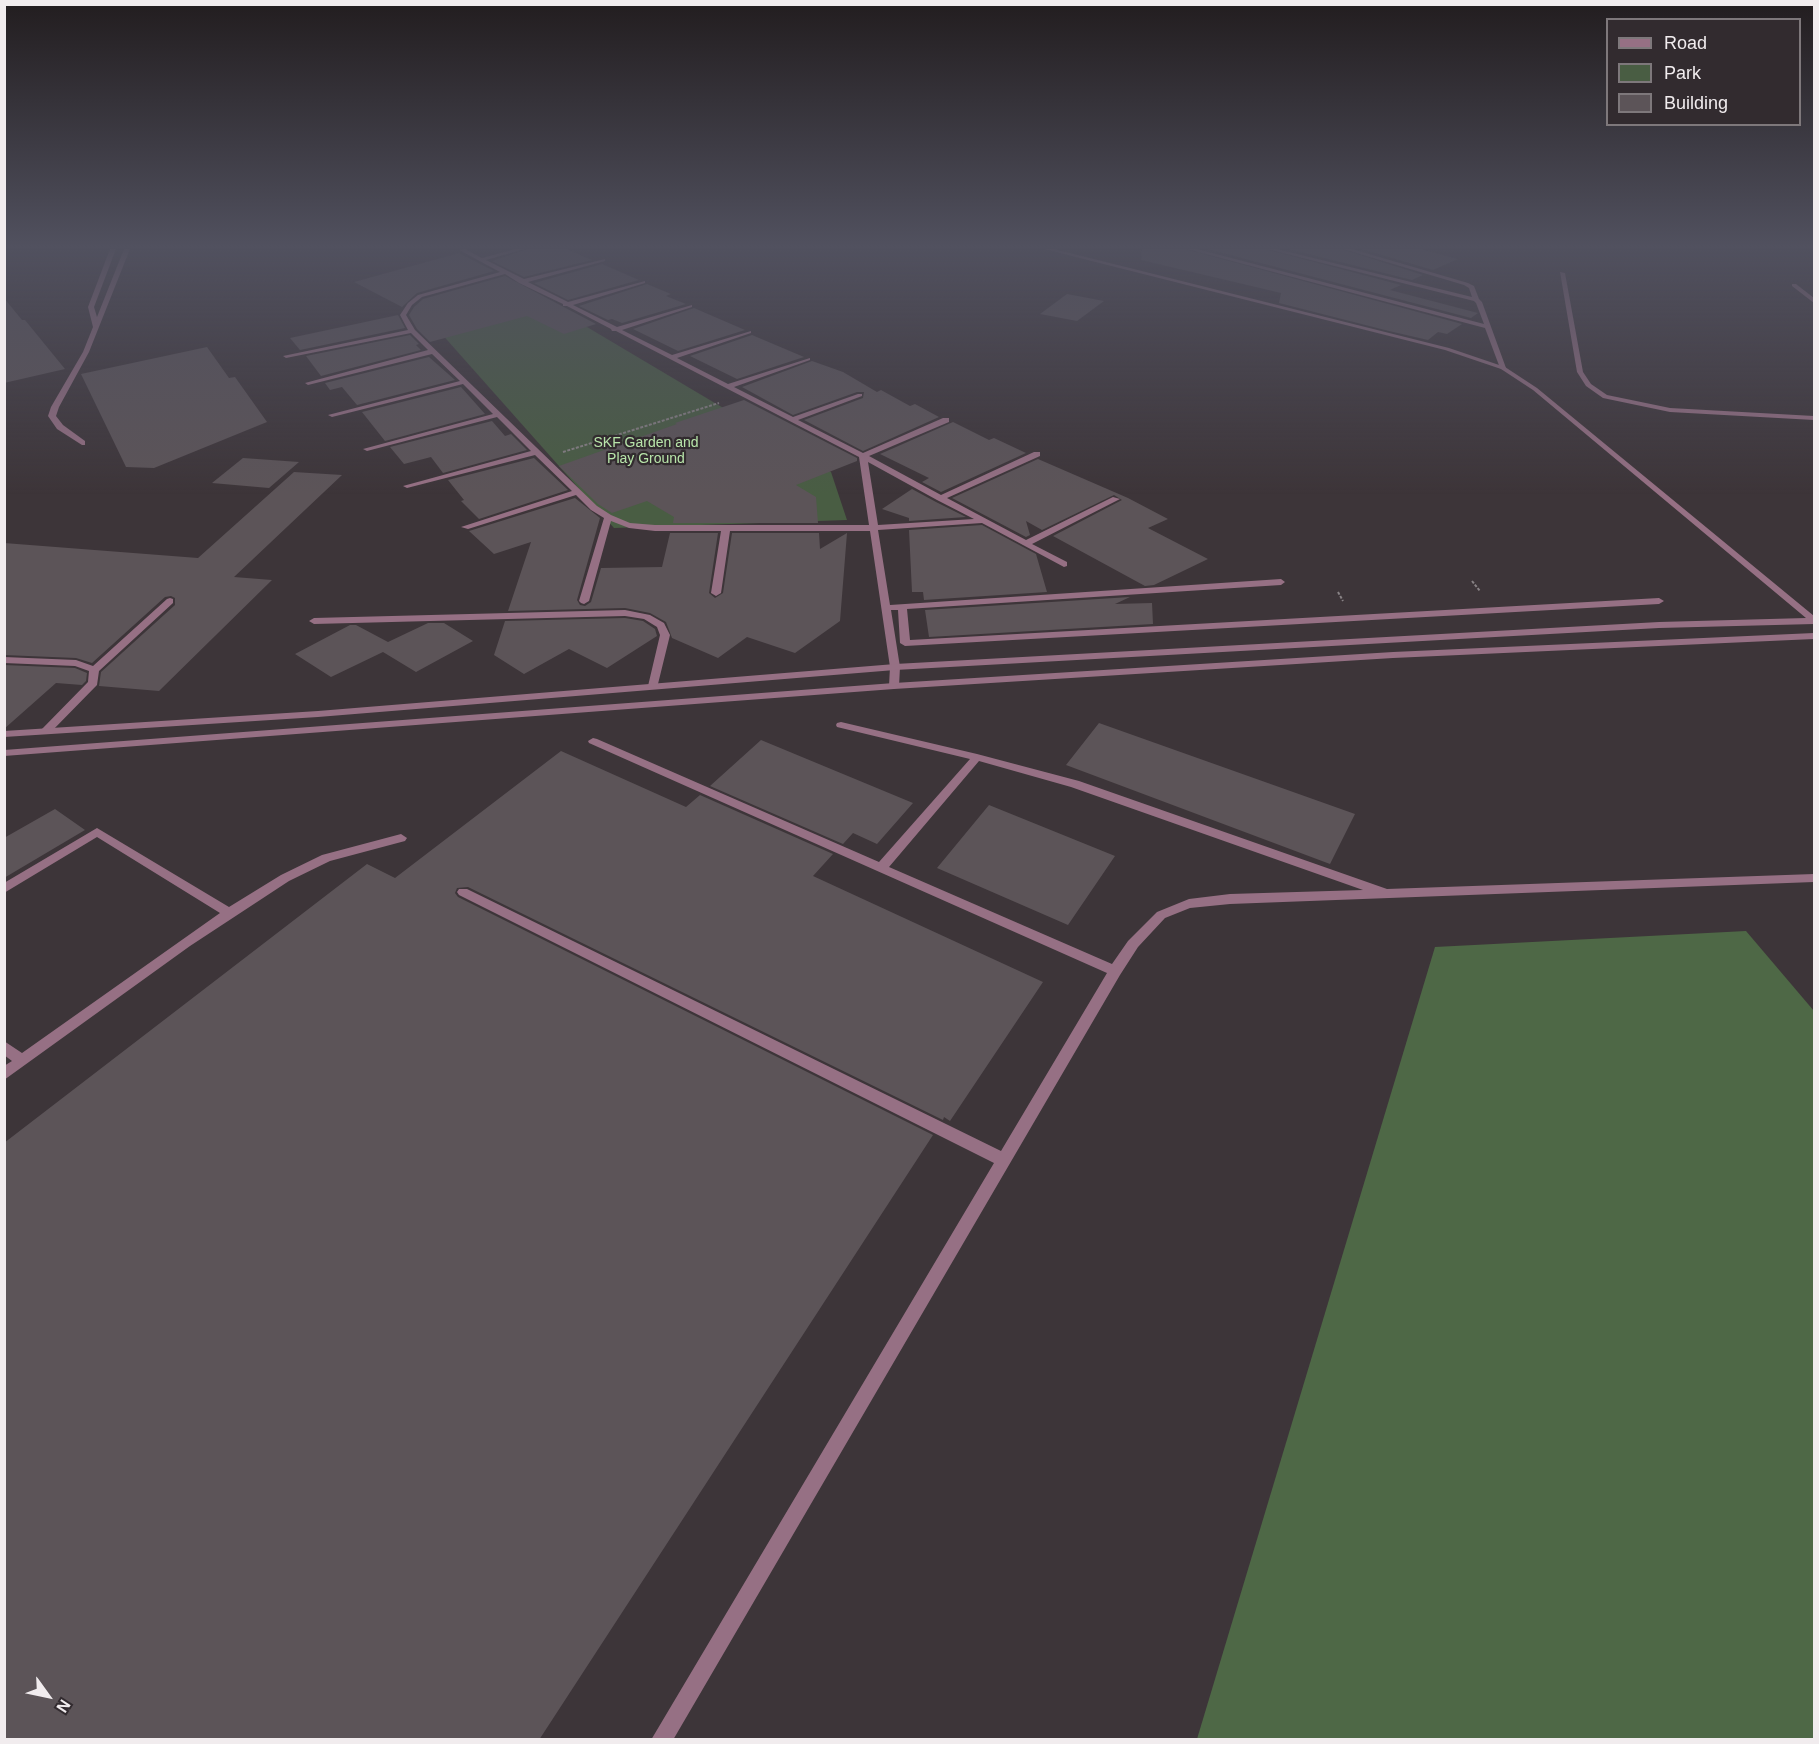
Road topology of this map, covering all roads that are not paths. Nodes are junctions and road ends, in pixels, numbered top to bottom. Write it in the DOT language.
graph roads {
  1 [pos="94,330"];
  2 [pos="614,330"];
  3 [pos="1372,330"];
  4 [pos="1489,330"];
  5 [pos="1572,330"];
  6 [pos="412,331"];
  7 [pos="749,332"];
  8 [pos="434,351"];
  9 [pos="286,356"];
  10 [pos="669,358"];
  11 [pos="808,359"];
  12 [pos="1503,368"];
  13 [pos="464,382"];
  14 [pos="308,383"];
  15 [pos="727,387"];
  16 [pos="860,394"];
  17 [pos="332,415"];
  18 [pos="498,415"];
  19 [pos="1815,418"];
  20 [pos="791,420"];
  21 [pos="946,420"];
  22 [pos="82,443"];
  23 [pos="367,449"];
  24 [pos="1037,454"];
  25 [pos="539,455"];
  26 [pos="863,456"];
  27 [pos="407,486"];
  28 [pos="578,492"];
  29 [pos="940,498"];
  30 [pos="1116,499"];
  31 [pos="608,517"];
  32 [pos="981,521"];
  33 [pos="465,527"];
  34 [pos="726,528"];
  35 [pos="875,528"];
  36 [pos="1025,544"];
  37 [pos="1064,564"];
  38 [pos="1281,582"];
  39 [pos="716,593"];
  40 [pos="170,601"];
  41 [pos="584,601"];
  42 [pos="1659,601"];
  43 [pos="903,612"];
  44 [pos="887,613"];
  45 [pos="1815,620"];
  46 [pos="314,621"];
  47 [pos="1815,636"];
  48 [pos="4,660"];
  49 [pos="895,667"];
  50 [pos="94,670"];
  51 [pos="653,686"];
  52 [pos="894,686"];
  53 [pos="841,725"];
  54 [pos="45,732"];
  55 [pos="4,734"];
  56 [pos="593,741"];
  57 [pos="4,753"];
  58 [pos="977,757"];
  59 [pos="401,838"];
  60 [pos="881,868"];
  61 [pos="1815,878"];
  62 [pos="4,889"];
  63 [pos="463,892"];
  64 [pos="1390,894"];
  65 [pos="229,913"];
  66 [pos="1115,971"];
  67 [pos="4,1047"];
  68 [pos="22,1061"];
  69 [pos="4,1074"];
  70 [pos="1003,1160"];
  71 [pos="661,1740"];
  1 -- 22 [label="street"];
  2 -- 10 [label="street"];
  3 -- 12 [label="street"];
  4 -- 12 [label="street"];
  5 -- 19 [label="street"];
  6 -- 8 [label="street"];
  6 -- 9 [label="street"];
  7 -- 10 [label="street"];
  8 -- 13 [label="street"];
  8 -- 14 [label="street"];
  10 -- 15 [label="street"];
  11 -- 15 [label="street"];
  12 -- 45 [label="street"];
  13 -- 17 [label="street"];
  13 -- 18 [label="street"];
  15 -- 20 [label="street"];
  16 -- 20 [label="street"];
  18 -- 23 [label="street"];
  18 -- 25 [label="street"];
  20 -- 26 [label="street"];
  21 -- 26 [label="street"];
  24 -- 29 [label="street"];
  25 -- 27 [label="street"];
  25 -- 28 [label="street"];
  26 -- 29 [label="street"];
  26 -- 35 [label="street"];
  28 -- 31 [label="street"];
  28 -- 33 [label="street"];
  29 -- 32 [label="street"];
  30 -- 36 [label="street"];
  31 -- 34 [label="street"];
  31 -- 41 [label="street"];
  32 -- 35 [label="street"];
  32 -- 36 [label="street"];
  34 -- 35 [label="street"];
  34 -- 39 [label="street"];
  35 -- 44 [label="street"];
  36 -- 37 [label="street"];
  38 -- 43 [label="street"];
  40 -- 50 [label="street"];
  42 -- 43 [label="street"];
  43 -- 44 [label="street"];
  44 -- 49 [label="street"];
  45 -- 49 [label="street"];
  46 -- 51 [label="street"];
  47 -- 52 [label="street"];
  48 -- 50 [label="street"];
  49 -- 51 [label="street"];
  49 -- 52 [label="street"];
  50 -- 54 [label="street"];
  51 -- 54 [label="street"];
  52 -- 57 [label="street"];
  53 -- 58 [label="street"];
  54 -- 55 [label="street"];
  56 -- 60 [label="street"];
  58 -- 60 [label="street"];
  58 -- 64 [label="street"];
  59 -- 65 [label="street"];
  60 -- 66 [label="street"];
  61 -- 64 [label="street"];
  62 -- 65 [label="street"];
  63 -- 70 [label="street"];
  64 -- 66 [label="street"];
  65 -- 68 [label="street"];
  66 -- 70 [label="street"];
  67 -- 68 [label="street"];
  68 -- 69 [label="street"];
  70 -- 71 [label="street"];
}
